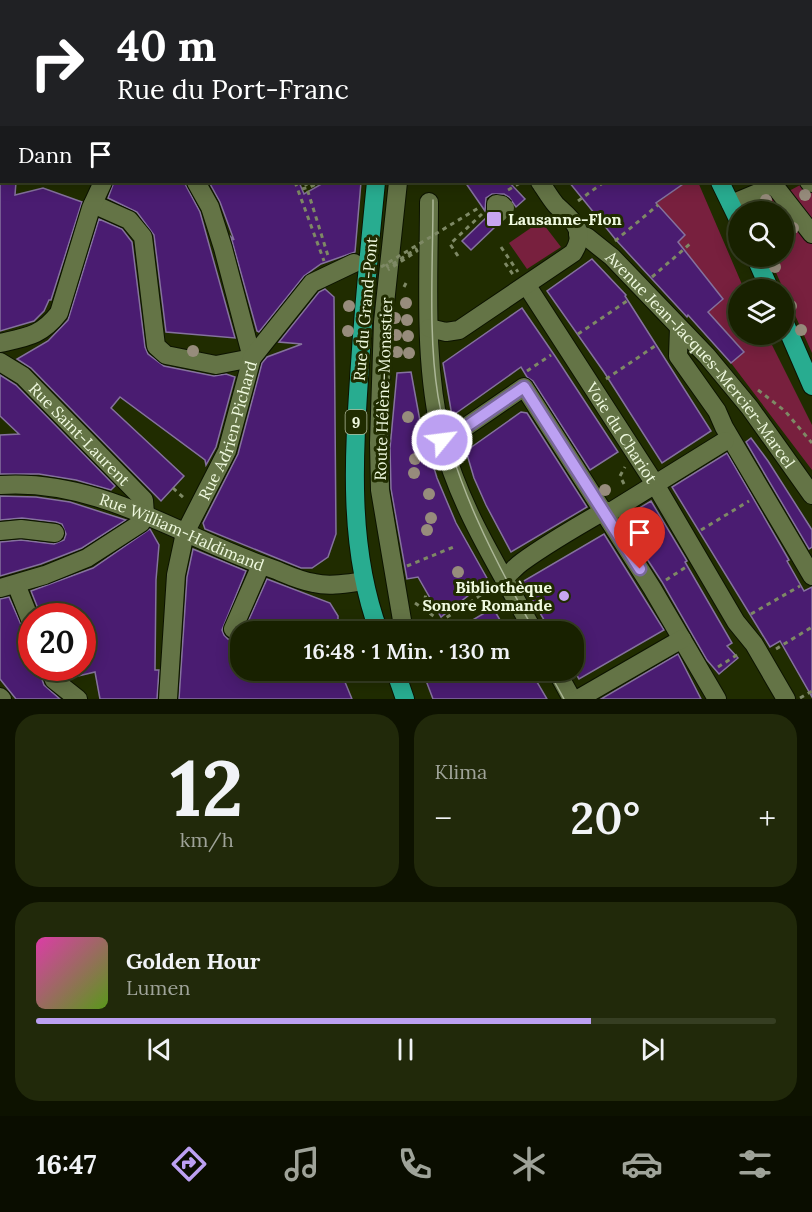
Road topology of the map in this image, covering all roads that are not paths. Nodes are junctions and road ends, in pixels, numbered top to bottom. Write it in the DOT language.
graph roads {
  1 [pos="103,183"];
  2 [pos="197,183"];
  3 [pos="376,183"];
  4 [pos="398,183"];
  5 [pos="541,183"];
  6 [pos="720,183"];
  7 [pos="774,184"];
  8 [pos="729,201"];
  9 [pos="748,201"];
  10 [pos="429,202"];
  11 [pos="93,204"];
  12 [pos="578,234"];
  13 [pos="812,234"];
  14 [pos="375,266"];
  15 [pos="526,284"];
  16 [pos="429,328"];
  17 [pos="679,328"];
  18 [pos="0,344"];
  19 [pos="794,344"];
  20 [pos="252,358"];
  21 [pos="0,362"];
  22 [pos="812,386"];
  23 [pos="442,440"];
  24 [pos="725,441"];
  25 [pos="655,484"];
  26 [pos="0,486"];
  27 [pos="812,495"];
  28 [pos="604,511"];
  29 [pos="145,515"];
  30 [pos="0,531"];
  31 [pos="54,533"];
  32 [pos="185,533"];
  33 [pos="261,565"];
  34 [pos="809,579"];
  35 [pos="364,581"];
  36 [pos="498,584"];
  37 [pos="8,586"];
  38 [pos="19,603"];
  39 [pos="236,621"];
  40 [pos="376,621"];
  41 [pos="402,621"];
  42 [pos="526,621"];
  43 [pos="682,639"];
  44 [pos="55,681"];
  45 [pos="398,681"];
  46 [pos="562,681"];
  47 [pos="78,699"];
  48 [pos="168,699"];
  49 [pos="405,699"];
  50 [pos="572,699"];
  51 [pos="579,699"];
  52 [pos="717,699"];
  53 [pos="786,699"];
  1 -- 11 [label="street"];
  2 -- 20 [label="street"];
  3 -- 14 [label="main road, Rue du Grand-Pont / 9"];
  4 -- 14 [label="street, Route Hélène-Monastier"];
  5 -- 12 [label="street"];
  6 -- 8 [label="main road"];
  7 -- 9 [label="street"];
  7 -- 13 [label="street"];
  10 -- 16 [label="street"];
  11 -- 18 [label="street"];
  11 -- 20 [label="street"];
  12 -- 16 [label="street"];
  12 -- 17 [label="street, Avenue Jean-Jacques-Mercier-Marcel"];
  14 -- 20 [label="street, Rue Adrien-Pichard"];
  14 -- 35 [label="main road, Rue du Grand-Pont / 9"];
  14 -- 41 [label="street, Route Hélène-Monastier"];
  15 -- 25 [label="street, Voie du Chariot"];
  16 -- 23 [label="street"];
  17 -- 27 [label="street, Avenue Jean-Jacques-Mercier-Marcel"];
  17 -- 34 [label="street"];
  19 -- 22 [label="main road"];
  20 -- 32 [label="street, Rue Adrien-Pichard"];
  21 -- 29 [label="street, Rue Saint-Laurent"];
  23 -- 28 [label="street"];
  23 -- 36 [label="street"];
  24 -- 25 [label="street"];
  25 -- 28 [label="street"];
  25 -- 53 [label="street, Voie du Chariot"];
  26 -- 29 [label="street, Rue William-Haldimand"];
  28 -- 36 [label="street"];
  28 -- 43 [label="street"];
  29 -- 32 [label="street, Rue William-Haldimand"];
  29 -- 37 [label="street"];
  30 -- 31 [label="street"];
  32 -- 33 [label="street, Rue William-Haldimand"];
  32 -- 48 [label="street"];
  33 -- 35 [label="street, Rue William-Haldimand"];
  33 -- 39 [label="street"];
  35 -- 40 [label="main road, 9"];
  36 -- 42 [label="street"];
  37 -- 38 [label="street"];
  43 -- 51 [label="street"];
  43 -- 52 [label="street"];
  44 -- 47 [label="street"];
  45 -- 49 [label="main road"];
  46 -- 50 [label="street"];
}
